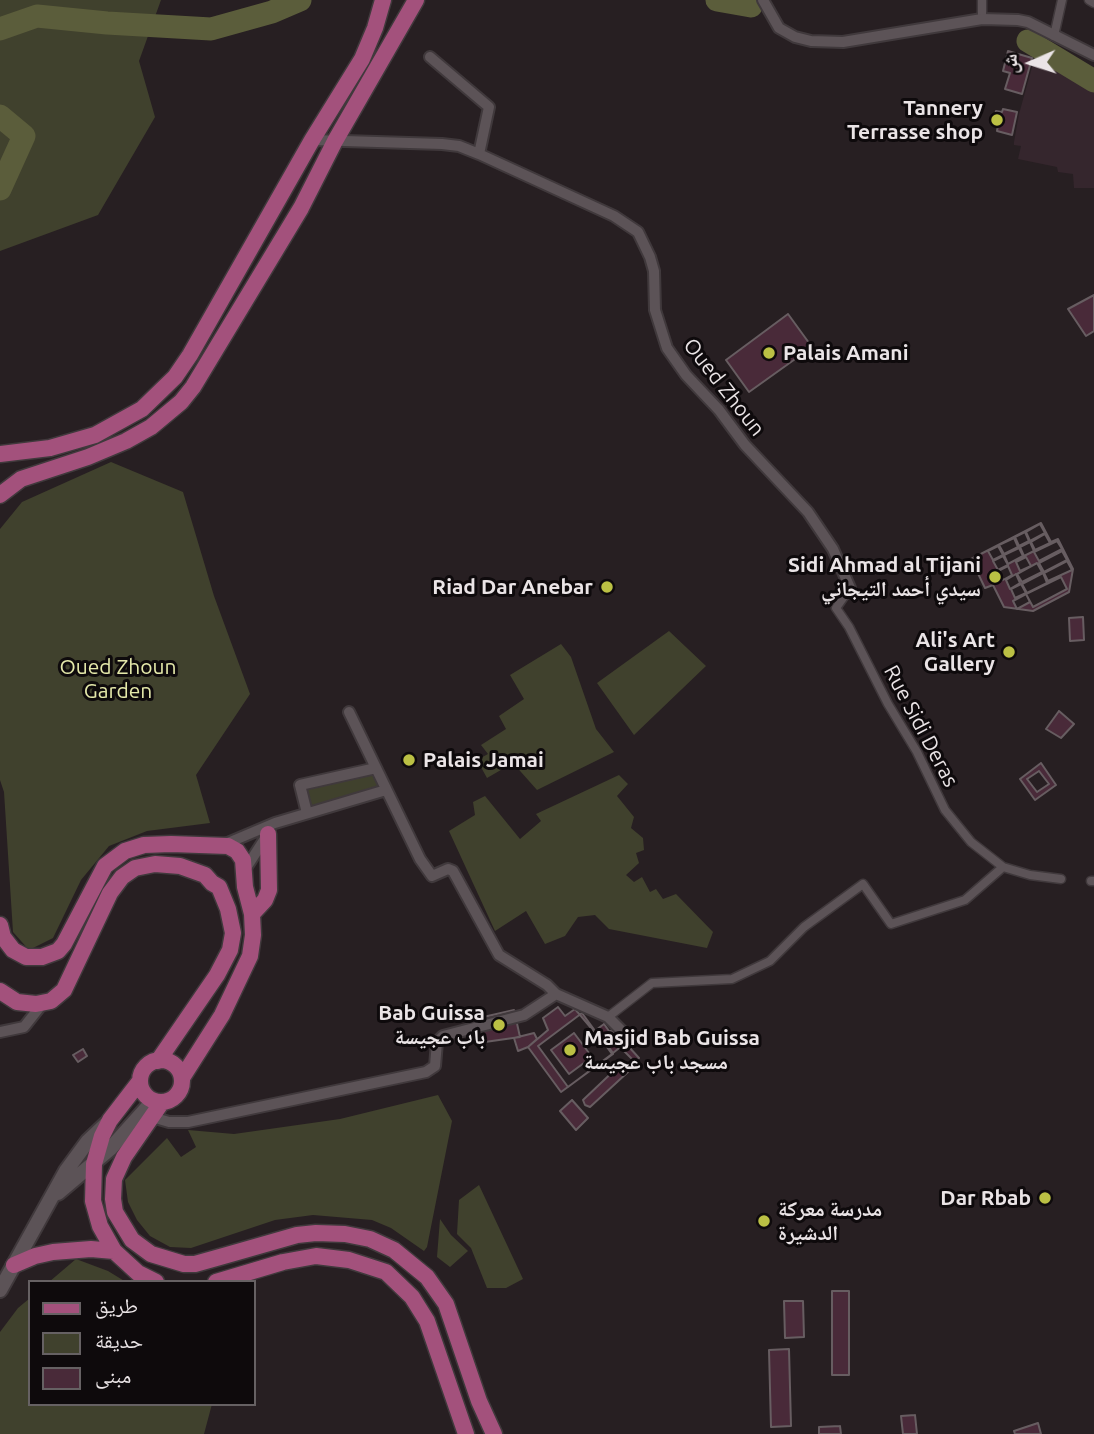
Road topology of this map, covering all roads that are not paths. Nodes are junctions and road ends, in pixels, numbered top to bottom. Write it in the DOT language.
graph roads {
  1 [pos="416,0"];
  2 [pos="763,0"];
  3 [pos="982,0"];
  4 [pos="1062,0"];
  5 [pos="1089,0"];
  6 [pos="1094,3"];
  7 [pos="382,4"];
  8 [pos="982,19"];
  9 [pos="1054,36"];
  10 [pos="1094,55"];
  11 [pos="430,57"];
  12 [pos="312,140"];
  13 [pos="335,141"];
  14 [pos="479,154"];
  15 [pos="0,454"];
  16 [pos="0,495"];
  17 [pos="850,588"];
  18 [pos="349,712"];
  19 [pos="376,768"];
  20 [pos="386,790"];
  21 [pos="307,813"];
  22 [pos="272,829"];
  23 [pos="219,846"];
  24 [pos="1003,867"];
  25 [pos="244,872"];
  26 [pos="1061,879"];
  27 [pos="252,914"];
  28 [pos="0,925"];
  29 [pos="0,991"];
  30 [pos="556,994"];
  31 [pos="43,1003"];
  32 [pos="608,1017"];
  33 [pos="0,1032"];
  34 [pos="631,1040"];
  35 [pos="158,1061"];
  36 [pos="182,1078"];
  37 [pos="141,1081"];
  38 [pos="155,1107"];
  39 [pos="110,1120"];
  40 [pos="94,1164"];
  41 [pos="54,1196"];
  42 [pos="114,1251"];
  43 [pos="14,1265"];
  44 [pos="152,1280"];
  45 [pos="223,1280"];
  46 [pos="0,1290"];
  47 [pos="466,1434"];
  48 [pos="494,1434"];
  1 -- 13 [label="main road"];
  2 -- 8 [label="street"];
  3 -- 8 [label="street"];
  4 -- 9 [label="street"];
  5 -- 6 [label="street"];
  7 -- 12 [label="main road"];
  8 -- 9 [label="street"];
  9 -- 10 [label="street"];
  11 -- 14 [label="street"];
  12 -- 13 [label="street, Oued Zhoun"];
  12 -- 15 [label="main road"];
  13 -- 14 [label="street, Oued Zhoun"];
  13 -- 16 [label="main road"];
  14 -- 17 [label="street, Oued Zhoun"];
  17 -- 24 [label="street, Rue Sidi Deras"];
  18 -- 19 [label="street"];
  19 -- 20 [label="street"];
  19 -- 21 [label="street"];
  20 -- 21 [label="street"];
  20 -- 30 [label="street"];
  21 -- 22 [label="street"];
  22 -- 23 [label="street"];
  22 -- 25 [label="street"];
  22 -- 27 [label="main road"];
  23 -- 25 [label="main road"];
  23 -- 28 [label="main road"];
  24 -- 26 [label="street"];
  24 -- 32 [label="street"];
  25 -- 27 [label="main road"];
  27 -- 36 [label="main road"];
  29 -- 31 [label="main road"];
  30 -- 32 [label="street"];
  30 -- 38 [label="street"];
  31 -- 33 [label="street"];
  31 -- 35 [label="main road"];
  32 -- 34 [label="street"];
  35 -- 36 [label="main road"];
  35 -- 37 [label="main road"];
  36 -- 38 [label="main road"];
  37 -- 38 [label="main road"];
  37 -- 39 [label="main road"];
  38 -- 40 [label="main road"];
  38 -- 48 [label="main road"];
  39 -- 40 [label="main road"];
  39 -- 41 [label="main road"];
  40 -- 41 [label="main road"];
  40 -- 42 [label="main road"];
  41 -- 43 [label="main road"];
  42 -- 43 [label="main road"];
  42 -- 44 [label="main road"];
  43 -- 46 [label="main road"];
  45 -- 47 [label="main road"];
}
